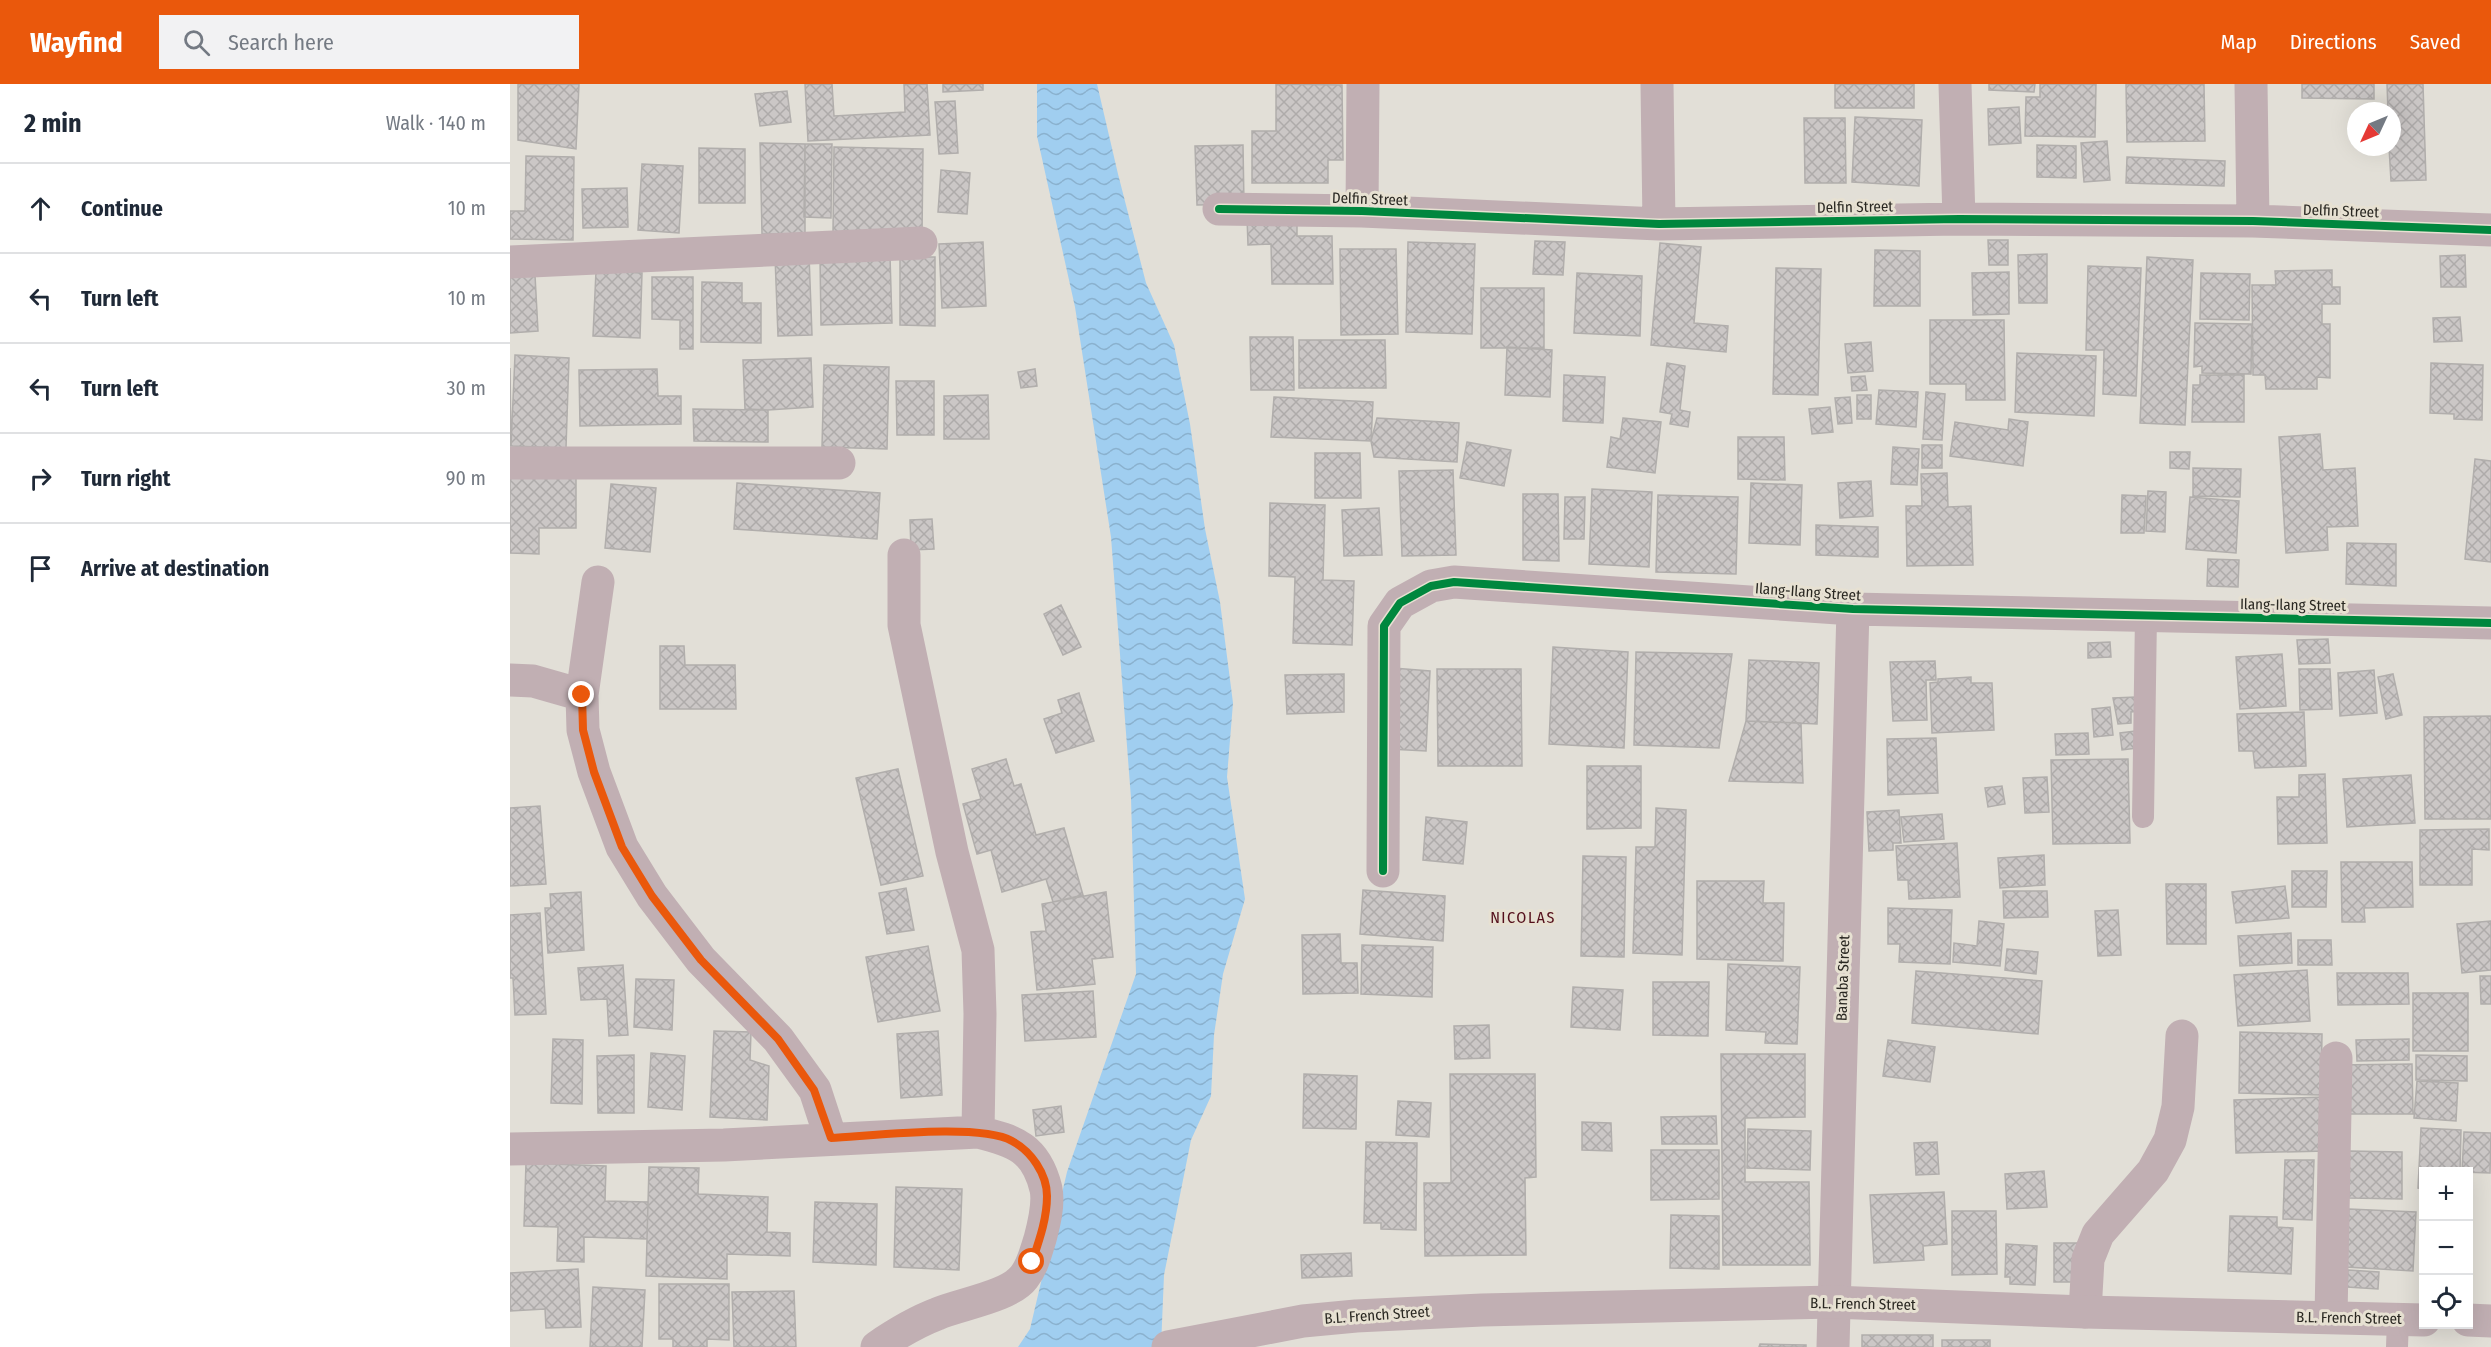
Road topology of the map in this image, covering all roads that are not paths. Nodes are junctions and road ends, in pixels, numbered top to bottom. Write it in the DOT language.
graph roads {
  1 [pos="1363,84"];
  2 [pos="1657,84"];
  3 [pos="1955,84"];
  4 [pos="2251,84"];
  5 [pos="1219,209"];
  6 [pos="1362,211"];
  7 [pos="1959,219"];
  8 [pos="2253,221"];
  9 [pos="1659,224"];
  10 [pos="2491,230"];
  11 [pos="921,243"];
  12 [pos="510,262"];
  13 [pos="510,463"];
  14 [pos="839,463"];
  15 [pos="904,555"];
  16 [pos="598,582"];
  17 [pos="1853,609"];
  18 [pos="2146,615"];
  19 [pos="2491,623"];
  20 [pos="510,680"];
  21 [pos="582,695"];
  22 [pos="2143,817"];
  23 [pos="1383,871"];
  24 [pos="2182,1036"];
  25 [pos="2336,1058"];
  26 [pos="978,1132"];
  27 [pos="831,1138"];
  28 [pos="510,1149"];
  29 [pos="1833,1302"];
  30 [pos="2085,1312"];
  31 [pos="2331,1317"];
  32 [pos="2473,1320"];
  33 [pos="2491,1321"];
  34 [pos="2406,1329"];
  35 [pos="877,1347"];
  36 [pos="1168,1347"];
  37 [pos="1833,1347"];
  1 -- 6 [label="street"];
  2 -- 9 [label="street"];
  3 -- 7 [label="street"];
  4 -- 8 [label="street"];
  5 -- 6 [label="street, Delfin Street"];
  6 -- 9 [label="street, Delfin Street"];
  7 -- 8 [label="street, Delfin Street"];
  7 -- 9 [label="street, Delfin Street"];
  8 -- 10 [label="street, Delfin Street"];
  11 -- 12 [label="street"];
  13 -- 14 [label="street"];
  15 -- 26 [label="street"];
  16 -- 21 [label="street"];
  17 -- 18 [label="street, Ilang-Ilang Street"];
  17 -- 23 [label="street, Ilang-Ilang Street"];
  17 -- 29 [label="street, Banaba Street"];
  18 -- 19 [label="street, Ilang-Ilang Street"];
  18 -- 22 [label="lane"];
  20 -- 21 [label="street"];
  21 -- 27 [label="street"];
  24 -- 30 [label="street"];
  25 -- 31 [label="street"];
  26 -- 27 [label="street"];
  26 -- 35 [label="street"];
  27 -- 28 [label="street"];
  29 -- 30 [label="street, B.L. French Street"];
  29 -- 36 [label="street, B.L. French Street"];
  29 -- 37 [label="street, Banaba Street"];
  30 -- 31 [label="street, B.L. French Street"];
  31 -- 34 [label="street, B.L. French Street"];
  32 -- 33 [label="street"];
}
